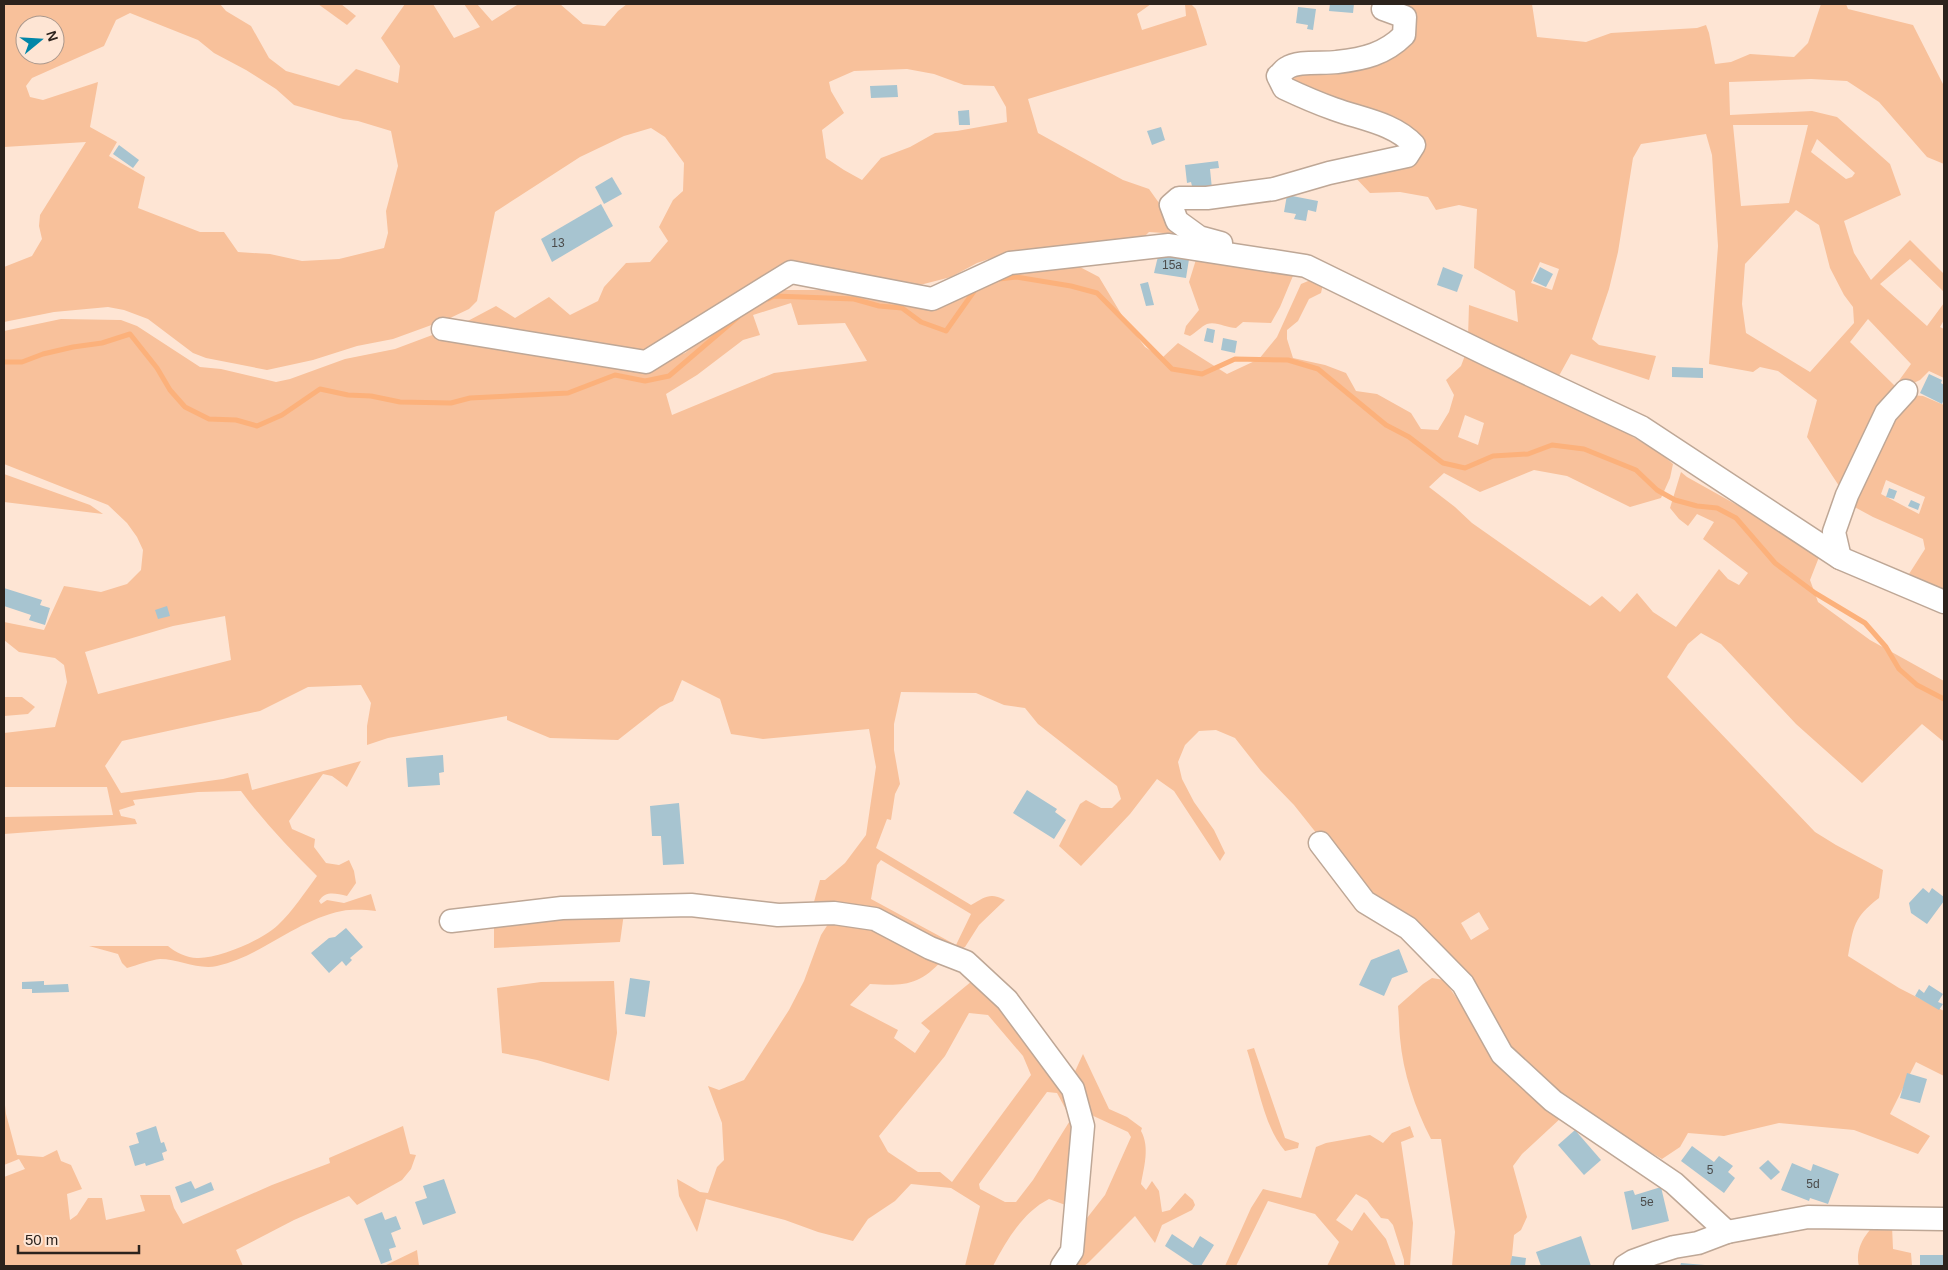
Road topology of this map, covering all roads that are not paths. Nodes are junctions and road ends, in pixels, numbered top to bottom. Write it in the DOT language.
graph roads {
  1 [pos="1383,9"];
  2 [pos="1306,266"];
  3 [pos="443,329"];
  4 [pos="1906,392"];
  5 [pos="1840,558"];
  6 [pos="1944,602"];
  7 [pos="1320,843"];
  8 [pos="451,920"];
  9 [pos="1944,1220"];
  10 [pos="1727,1232"];
  11 [pos="1062,1266"];
  12 [pos="1625,1266"];
  1 -- 2 [label="street"];
  2 -- 3 [label="street"];
  2 -- 5 [label="street"];
  4 -- 5 [label="street"];
  5 -- 6 [label="street"];
  7 -- 10 [label="street"];
  8 -- 11 [label="street"];
  9 -- 10 [label="street"];
  10 -- 12 [label="street"];
}
